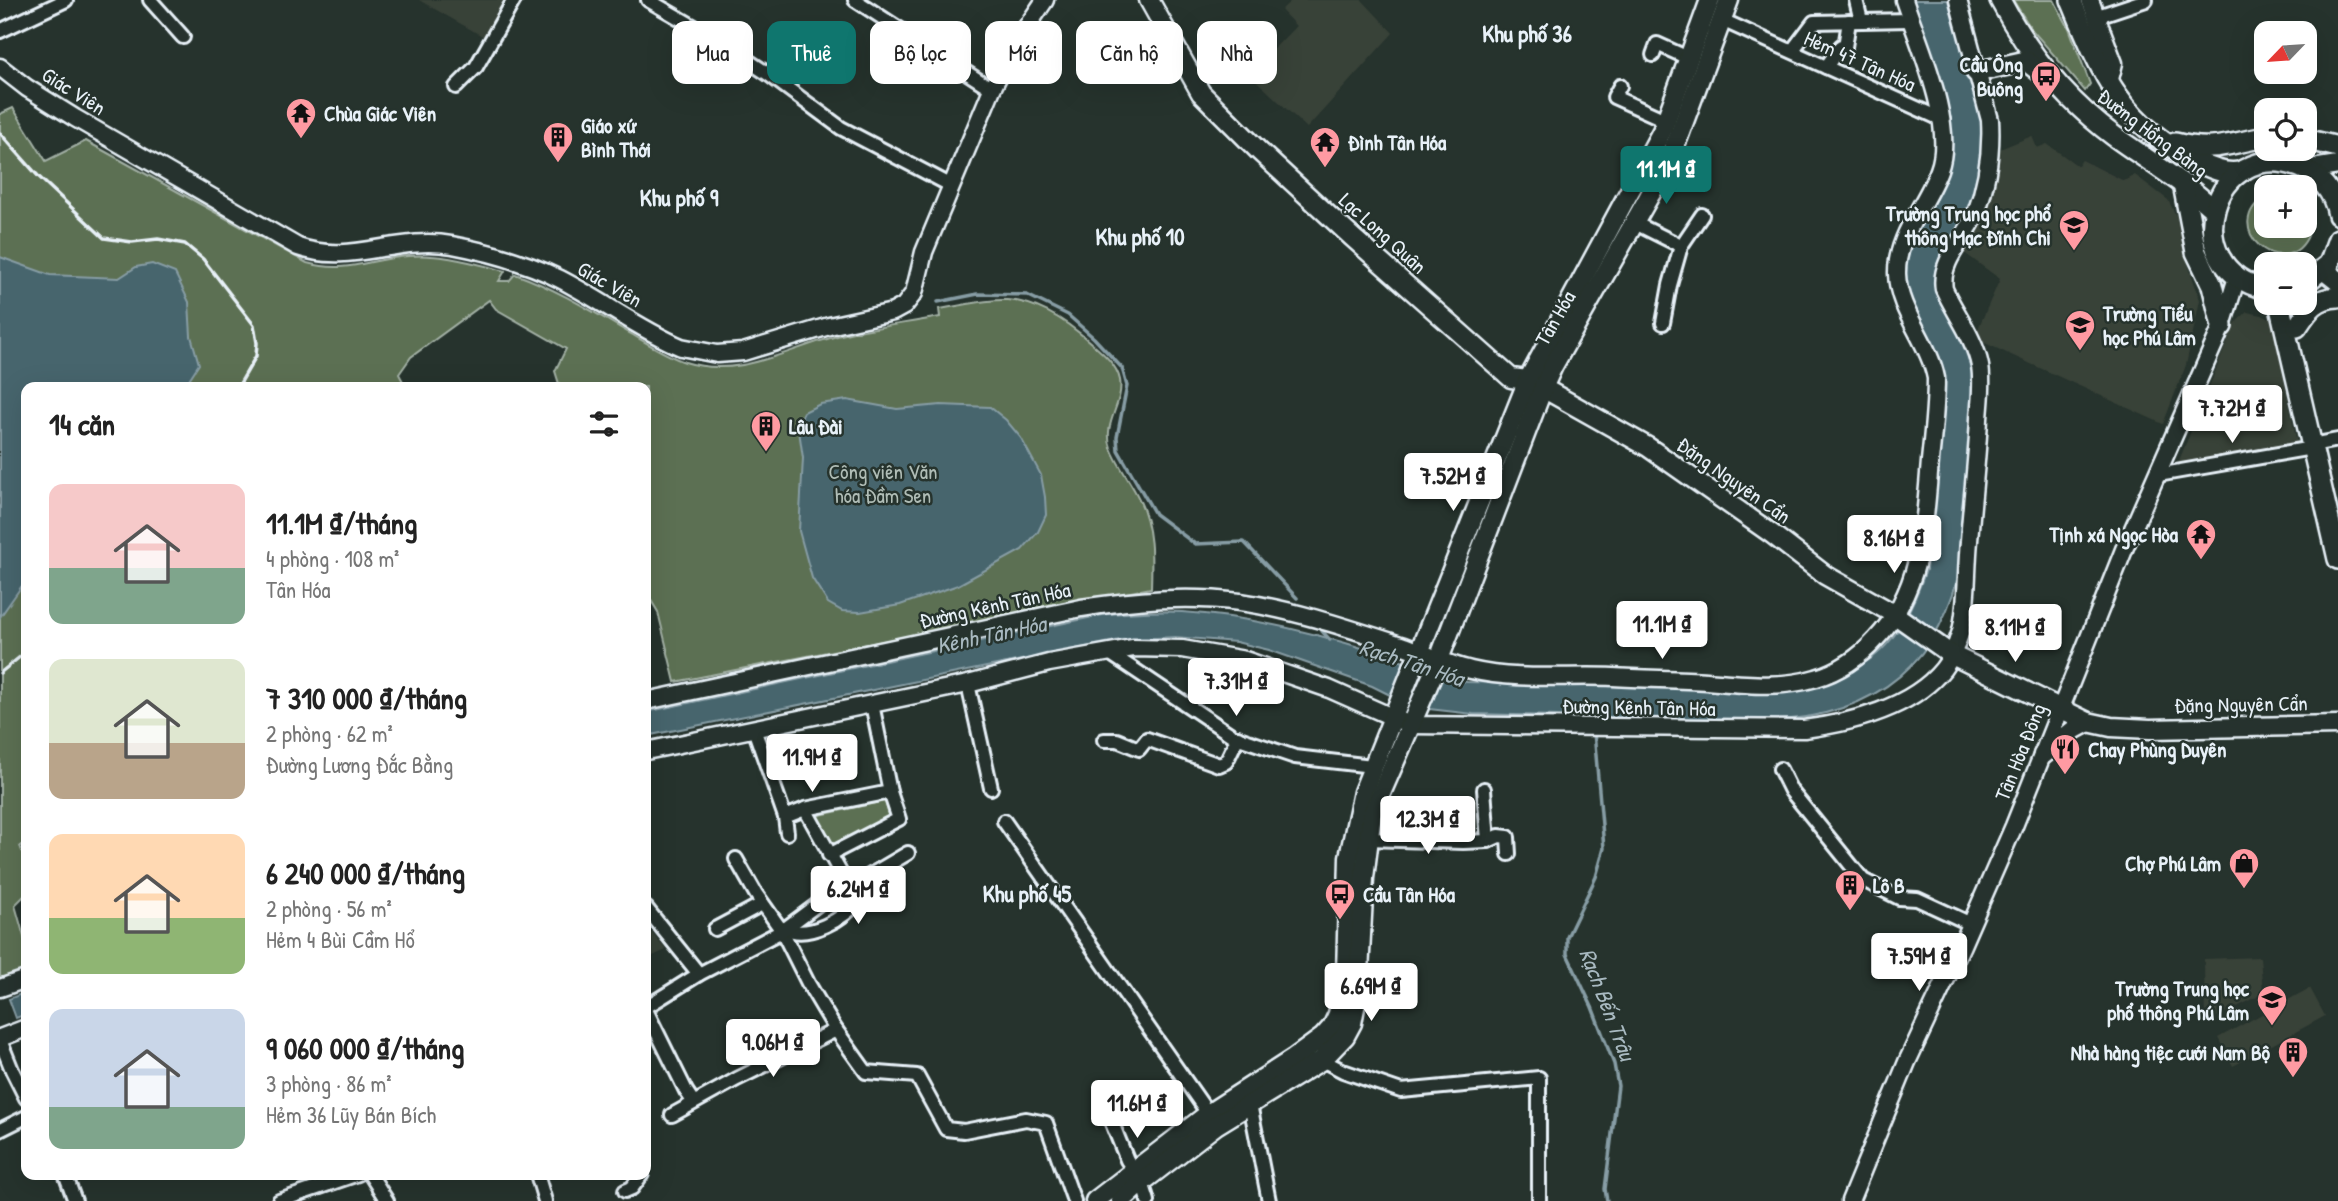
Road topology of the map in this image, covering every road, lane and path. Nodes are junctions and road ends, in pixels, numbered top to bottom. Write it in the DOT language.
graph roads {
  1 [pos="66,0"];
  2 [pos="150,0"];
  3 [pos="514,0"];
  4 [pos="648,0"];
  5 [pos="855,0"];
  6 [pos="1045,0"];
  7 [pos="1149,0"];
  8 [pos="1710,0"];
  9 [pos="1729,0"];
  10 [pos="1856,0"];
  11 [pos="1904,0"];
  12 [pos="1958,0"];
  13 [pos="1987,0"];
  14 [pos="2000,0"];
  15 [pos="2071,0"];
  16 [pos="2090,0"];
  17 [pos="2146,0"];
  18 [pos="2098,16"];
  19 [pos="1722,20"];
  20 [pos="1910,20"];
  21 [pos="1855,21"];
  22 [pos="0,31"];
  23 [pos="183,37"];
  24 [pos="1792,51"];
  25 [pos="1653,55"];
  26 [pos="1688,58"];
  27 [pos="2031,61"];
  28 [pos="0,66"];
  29 [pos="1826,67"];
  30 [pos="1976,72"];
  31 [pos="2109,83"];
  32 [pos="1620,86"];
  33 [pos="456,87"];
  34 [pos="992,89"];
  35 [pos="1665,120"];
  36 [pos="1943,120"];
  37 [pos="2162,139"];
  38 [pos="2254,140"];
  39 [pos="2317,142"];
  40 [pos="2338,147"];
  41 [pos="2338,165"];
  42 [pos="2249,167"];
  43 [pos="2307,170"];
  44 [pos="2183,184"];
  45 [pos="952,186"];
  46 [pos="2335,193"];
  47 [pos="2214,210"];
  48 [pos="1702,215"];
  49 [pos="2338,215"];
  50 [pos="1635,223"];
  51 [pos="2338,240"];
  52 [pos="1681,246"];
  53 [pos="2332,270"];
  54 [pos="2237,277"];
  55 [pos="2254,284"];
  56 [pos="2338,297"];
  57 [pos="2283,315"];
  58 [pos="2294,315"];
  59 [pos="1663,323"];
  60 [pos="2222,326"];
  61 [pos="2297,327"];
  62 [pos="1536,384"];
  63 [pos="2324,444"];
  64 [pos="2158,475"];
  65 [pos="2338,509"];
  66 [pos="2338,559"];
  67 [pos="1894,614"];
  68 [pos="1108,652"];
  69 [pos="1952,655"];
  70 [pos="1418,656"];
  71 [pos="1437,663"];
  72 [pos="968,684"];
  73 [pos="651,700"];
  74 [pos="872,704"];
  75 [pos="2061,708"];
  76 [pos="1395,713"];
  77 [pos="1413,720"];
  78 [pos="2088,722"];
  79 [pos="2338,725"];
  80 [pos="754,729"];
  81 [pos="1238,737"];
  82 [pos="1104,740"];
  83 [pos="651,750"];
  84 [pos="2043,755"];
  85 [pos="1372,766"];
  86 [pos="1780,769"];
  87 [pos="990,788"];
  88 [pos="1484,789"];
  89 [pos="890,792"];
  90 [pos="805,809"];
  91 [pos="785,817"];
  92 [pos="1004,821"];
  93 [pos="787,833"];
  94 [pos="1368,839"];
  95 [pos="1488,841"];
  96 [pos="908,853"];
  97 [pos="1509,854"];
  98 [pos="829,855"];
  99 [pos="736,859"];
  100 [pos="762,904"];
  101 [pos="651,914"];
  102 [pos="1972,924"];
  103 [pos="715,929"];
  104 [pos="784,930"];
  105 [pos="699,974"];
  106 [pos="21,981"];
  107 [pos="0,988"];
  108 [pos="651,1005"];
  109 [pos="651,1018"];
  110 [pos="21,1030"];
  111 [pos="836,1030"];
  112 [pos="0,1039"];
  113 [pos="1322,1060"];
  114 [pos="21,1088"];
  115 [pos="1248,1096"];
  116 [pos="696,1101"];
  117 [pos="672,1115"];
  118 [pos="21,1120"];
  119 [pos="1212,1120"];
  120 [pos="1112,1123"];
  121 [pos="0,1130"];
  122 [pos="1138,1177"];
  123 [pos="67,1180"];
  124 [pos="340,1180"];
  125 [pos="374,1180"];
  126 [pos="539,1180"];
  127 [pos="638,1180"];
  128 [pos="625,1191"];
  129 [pos="74,1201"];
  130 [pos="279,1201"];
  131 [pos="387,1201"];
  132 [pos="545,1201"];
  133 [pos="1074,1201"];
  134 [pos="1095,1201"];
  135 [pos="1121,1201"];
  136 [pos="1147,1201"];
  137 [pos="1269,1201"];
  138 [pos="1539,1201"];
  139 [pos="1850,1201"];
  1 -- 22 [label="street"];
  2 -- 23 [label="street"];
  3 -- 33 [label="street"];
  4 -- 45 [label="street"];
  5 -- 34 [label="street"];
  6 -- 34 [label="street, Giác Viên"];
  7 -- 62 [label="main road, Lạc Long Quân"];
  8 -- 26 [label="main road, Tân Hóa"];
  9 -- 19 [label="main road, Tân Hóa"];
  10 -- 21 [label="street"];
  11 -- 20 [label="street, Đường Kênh Tân Hóa"];
  12 -- 30 [label="street, Đường Kênh Tân Hóa"];
  13 -- 27 [label="main road"];
  14 -- 27 [label="main road"];
  15 -- 31 [label="main road, Đường Hồng Bàng"];
  16 -- 18 [label="street, Đường Hồng Bàng"];
  17 -- 18 [label="street"];
  18 -- 31 [label="street, Đường Hồng Bàng"];
  19 -- 24 [label="street, Hẻm 47 Tân Hóa"];
  19 -- 50 [label="main road, Tân Hóa"];
  20 -- 21 [label="street"];
  20 -- 36 [label="street, Đường Kênh Tân Hóa"];
  21 -- 24 [label="street"];
  21 -- 29 [label="street"];
  24 -- 29 [label="street, Hẻm 47 Tân Hóa"];
  25 -- 26 [label="street"];
  26 -- 35 [label="main road, Tân Hóa"];
  27 -- 30 [label="main road"];
  27 -- 44 [label="main road, Đường Hồng Bàng"];
  28 -- 45 [label="street, Giác Viên"];
  29 -- 36 [label="street, Hẻm 47 Tân Hóa"];
  30 -- 69 [label="street, Đường Kênh Tân Hóa"];
  31 -- 37 [label="main road, Đường Hồng Bàng"];
  32 -- 35 [label="street"];
  34 -- 45 [label="street, Giác Viên"];
  35 -- 62 [label="main road, Tân Hóa"];
  36 -- 67 [label="street, Đường Kênh Tân Hóa"];
  37 -- 38 [label="main road"];
  37 -- 42 [label="main road, Đường Hồng Bàng"];
  39 -- 40 [label="main road"];
  41 -- 43 [label="main road"];
  42 -- 43 [label="main road, Đường Hồng Bàng"];
  42 -- 47 [label="main road"];
  43 -- 46 [label="main road"];
  44 -- 47 [label="main road, Đường Hồng Bàng"];
  44 -- 60 [label="main road"];
  46 -- 49 [label="main road"];
  47 -- 54 [label="main road"];
  48 -- 52 [label="street"];
  50 -- 52 [label="street"];
  50 -- 62 [label="main road, Tân Hóa"];
  51 -- 53 [label="main road"];
  52 -- 59 [label="street"];
  54 -- 55 [label="main road"];
  54 -- 60 [label="street, Tân Hòa Đông"];
  56 -- 61 [label="main road"];
  57 -- 63 [label="main road"];
  58 -- 61 [label="main road"];
  60 -- 64 [label="street, Tân Hòa Đông"];
  61 -- 63 [label="main road"];
  62 -- 67 [label="main road, Đặng Nguyên Cẩn"];
  62 -- 70 [label="main road, Tân Hóa"];
  62 -- 71 [label="main road, Tân Hóa"];
  63 -- 64 [label="street"];
  63 -- 65 [label="main road"];
  63 -- 66 [label="main road"];
  64 -- 75 [label="street, Tân Hòa Đông"];
  67 -- 69 [label="main road, Đặng Nguyên Cẩn"];
  67 -- 71 [label="street, Đường Kênh Tân Hóa"];
  68 -- 72 [label="street, Đường Kênh Tân Hóa"];
  68 -- 76 [label="street, Đường Kênh Tân Hóa"];
  68 -- 81 [label="street"];
  69 -- 75 [label="main road, Đặng Nguyên Cẩn"];
  69 -- 77 [label="street, Đường Kênh Tân Hóa"];
  70 -- 71 [label="street, Đường Kênh Tân Hóa"];
  70 -- 73 [label="street, Đường Kênh Tân Hóa"];
  70 -- 76 [label="main road"];
  71 -- 77 [label="main road"];
  72 -- 74 [label="street, Đường Kênh Tân Hóa"];
  72 -- 87 [label="street"];
  74 -- 80 [label="street, Đường Kênh Tân Hóa"];
  74 -- 89 [label="street"];
  75 -- 78 [label="main road, Đặng Nguyên Cẩn"];
  75 -- 84 [label="street, Tân Hòa Đông"];
  76 -- 77 [label="street, Đường Kênh Tân Hóa"];
  76 -- 85 [label="main road"];
  77 -- 94 [label="main road"];
  78 -- 79 [label="main road, Đặng Nguyên Cẩn"];
  78 -- 84 [label="main road"];
  80 -- 83 [label="street, Đường Kênh Tân Hóa"];
  80 -- 91 [label="street"];
  81 -- 82 [label="street"];
  81 -- 85 [label="street"];
  84 -- 102 [label="street, Tân Hòa Đông"];
  85 -- 115 [label="main road"];
  86 -- 102 [label="street"];
  88 -- 95 [label="street"];
  89 -- 90 [label="street"];
  89 -- 98 [label="street"];
  90 -- 91 [label="street"];
  90 -- 98 [label="street"];
  91 -- 93 [label="street"];
  92 -- 119 [label="street"];
  94 -- 95 [label="street"];
  94 -- 113 [label="main road"];
  95 -- 97 [label="street"];
  96 -- 104 [label="street"];
  98 -- 104 [label="street"];
  99 -- 100 [label="street"];
  100 -- 103 [label="street"];
  100 -- 104 [label="street"];
  101 -- 105 [label="street"];
  102 -- 139 [label="street, Tân Hòa Đông"];
  104 -- 105 [label="street"];
  104 -- 111 [label="street"];
  105 -- 108 [label="street"];
  106 -- 107 [label="street"];
  109 -- 116 [label="street"];
  110 -- 112 [label="street"];
  111 -- 116 [label="street"];
  111 -- 133 [label="street"];
  112 -- 114 [label="street"];
  113 -- 115 [label="main road"];
  113 -- 138 [label="street"];
  115 -- 119 [label="main road"];
  115 -- 137 [label="street"];
  116 -- 117 [label="street"];
  118 -- 121 [label="street"];
  119 -- 122 [label="main road"];
  120 -- 122 [label="street"];
  122 -- 134 [label="main road"];
  122 -- 135 [label="main road"];
  122 -- 136 [label="street"];
  123 -- 129 [label="street"];
  124 -- 130 [label="street"];
  125 -- 131 [label="street"];
  126 -- 132 [label="street"];
  127 -- 128 [label="street"];
}
